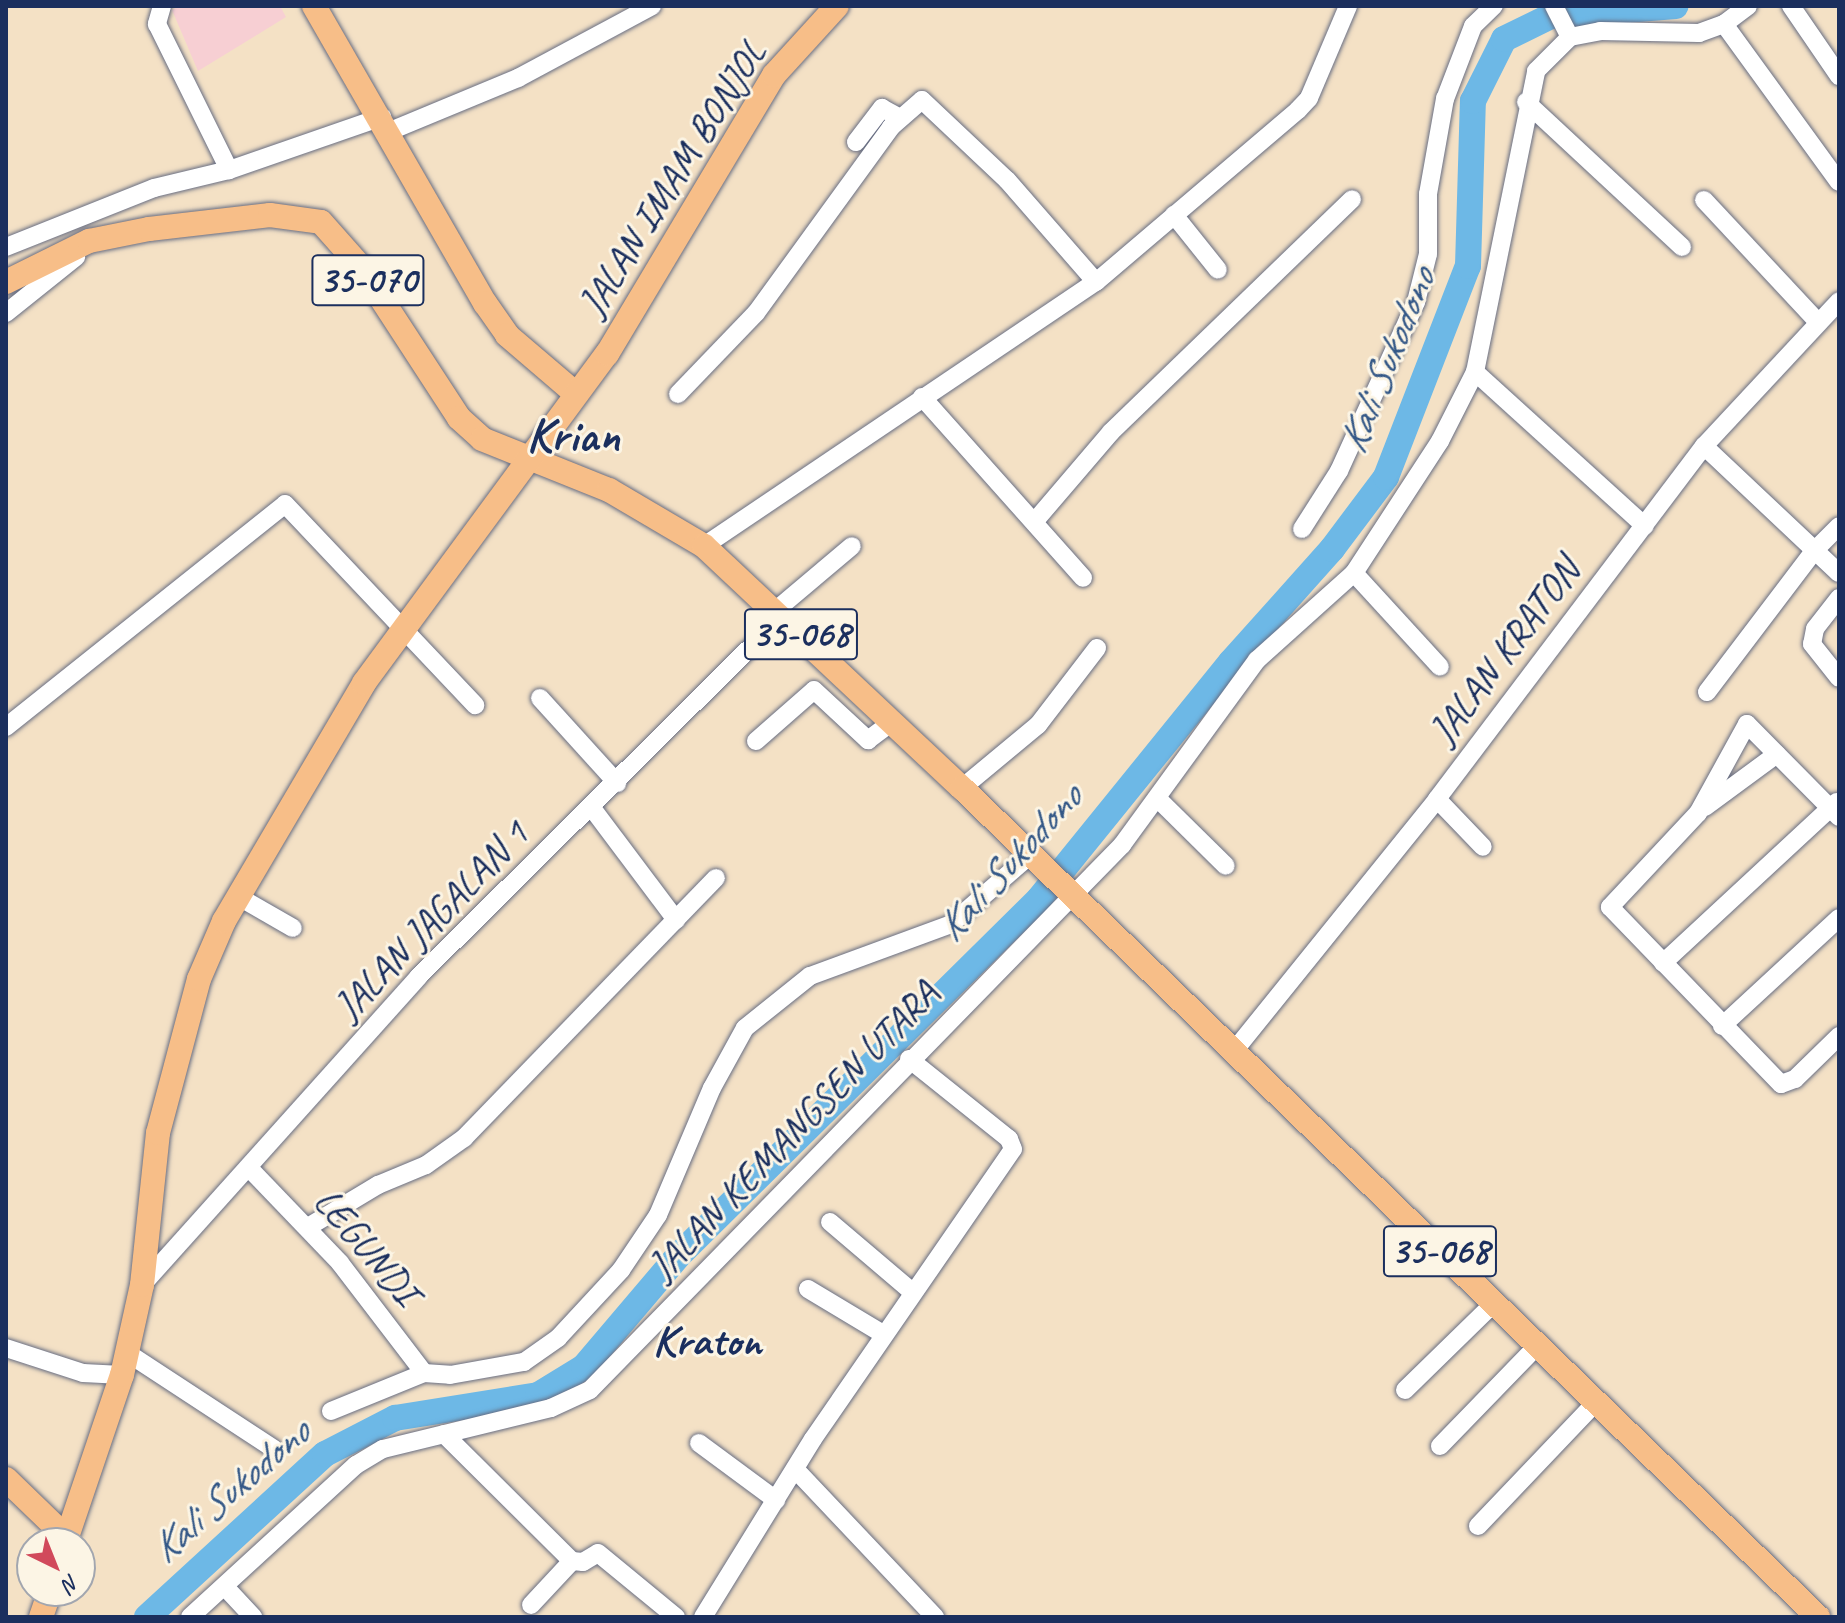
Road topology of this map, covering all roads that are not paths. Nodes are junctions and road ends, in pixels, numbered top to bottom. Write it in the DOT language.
graph roads {
  1 [pos="162,6"];
  2 [pos="314,6"];
  3 [pos="652,6"];
  4 [pos="837,6"];
  5 [pos="1348,6"];
  6 [pos="1494,6"];
  7 [pos="1554,6"];
  8 [pos="1748,6"];
  9 [pos="1791,6"];
  10 [pos="1724,24"];
  11 [pos="1567,34"];
  12 [pos="1839,76"];
  13 [pos="1526,102"];
  14 [pos="895,114"];
  15 [pos="386,124"];
  16 [pos="856,142"];
  17 [pos="229,170"];
  18 [pos="1839,182"];
  19 [pos="1352,199"];
  20 [pos="1704,200"];
  21 [pos="1174,215"];
  22 [pos="149,229"];
  23 [pos="6,247"];
  24 [pos="1682,247"];
  25 [pos="1218,270"];
  26 [pos="6,282"];
  27 [pos="1096,282"];
  28 [pos="1839,301"];
  29 [pos="6,313"];
  30 [pos="1817,321"];
  31 [pos="1475,372"];
  32 [pos="576,394"];
  33 [pos="678,394"];
  34 [pos="922,397"];
  35 [pos="1704,446"];
  36 [pos="531,457"];
  37 [pos="1035,521"];
  38 [pos="1645,526"];
  39 [pos="1839,526"];
  40 [pos="1302,529"];
  41 [pos="704,546"];
  42 [pos="852,546"];
  43 [pos="1814,551"];
  44 [pos="1354,573"];
  45 [pos="1839,573"];
  46 [pos="1083,578"];
  47 [pos="1839,598"];
  48 [pos="779,613"];
  49 [pos="402,632"];
  50 [pos="1097,648"];
  51 [pos="1440,667"];
  52 [pos="1839,678"];
  53 [pos="1707,692"];
  54 [pos="540,698"];
  55 [pos="475,705"];
  56 [pos="892,722"];
  57 [pos="6,727"];
  58 [pos="756,741"];
  59 [pos="1777,754"];
  60 [pos="617,783"];
  61 [pos="962,788"];
  62 [pos="1158,799"];
  63 [pos="1437,799"];
  64 [pos="592,808"];
  65 [pos="1836,808"];
  66 [pos="1698,813"];
  67 [pos="1483,847"];
  68 [pos="1032,859"];
  69 [pos="1226,866"];
  70 [pos="716,878"];
  71 [pos="1065,891"];
  72 [pos="239,897"];
  73 [pos="1839,918"];
  74 [pos="676,920"];
  75 [pos="293,928"];
  76 [pos="1663,963"];
  77 [pos="1722,1026"];
  78 [pos="1839,1036"];
  79 [pos="1234,1051"];
  80 [pos="909,1059"];
  81 [pos="250,1169"];
  82 [pos="830,1222"];
  83 [pos="308,1227"];
  84 [pos="142,1285"];
  85 [pos="808,1289"];
  86 [pos="911,1291"];
  87 [pos="1494,1303"];
  88 [pos="883,1334"];
  89 [pos="1537,1346"];
  90 [pos="6,1348"];
  91 [pos="124,1363"];
  92 [pos="424,1373"];
  93 [pos="1405,1390"];
  94 [pos="1594,1404"];
  95 [pos="331,1411"];
  96 [pos="444,1434"];
  97 [pos="699,1443"];
  98 [pos="1440,1446"];
  99 [pos="274,1449"];
  100 [pos="795,1469"];
  101 [pos="6,1479"];
  102 [pos="776,1500"];
  103 [pos="1478,1526"];
  104 [pos="53,1527"];
  105 [pos="71,1527"];
  106 [pos="572,1561"];
  107 [pos="226,1588"];
  108 [pos="531,1605"];
  109 [pos="713,1614"];
  110 [pos="190,1617"];
  111 [pos="253,1617"];
  112 [pos="676,1617"];
  113 [pos="935,1617"];
  114 [pos="1818,1617"];
  1 -- 17 [label="street"];
  2 -- 15 [label="main road"];
  3 -- 15 [label="street"];
  4 -- 32 [label="main road, JALAN IMAM BONJOL"];
  5 -- 21 [label="street"];
  6 -- 40 [label="street"];
  7 -- 11 [label="street"];
  8 -- 10 [label="street"];
  9 -- 12 [label="street"];
  10 -- 11 [label="street"];
  10 -- 18 [label="street"];
  11 -- 13 [label="street, JALAN KEMANGSEN UTARA"];
  13 -- 24 [label="street"];
  13 -- 31 [label="street, JALAN KEMANGSEN UTARA"];
  14 -- 16 [label="street"];
  14 -- 27 [label="street"];
  14 -- 33 [label="street"];
  15 -- 17 [label="street"];
  15 -- 32 [label="main road"];
  17 -- 23 [label="street"];
  19 -- 37 [label="street"];
  20 -- 30 [label="street"];
  21 -- 25 [label="street"];
  21 -- 27 [label="street"];
  22 -- 26 [label="main road, 35-070"];
  22 -- 29 [label="street"];
  22 -- 36 [label="main road, 35-070"];
  27 -- 34 [label="street"];
  28 -- 30 [label="street, JALAN KRATON"];
  30 -- 35 [label="street, JALAN KRATON"];
  31 -- 38 [label="street"];
  31 -- 44 [label="street, JALAN KEMANGSEN UTARA"];
  32 -- 36 [label="main road, JALAN IMAM BONJOL"];
  34 -- 37 [label="street"];
  34 -- 41 [label="street"];
  35 -- 38 [label="street, JALAN KRATON"];
  35 -- 43 [label="street"];
  36 -- 41 [label="main road, 35-068"];
  36 -- 49 [label="main road, JALAN IMAM BONJOL"];
  37 -- 46 [label="street"];
  38 -- 63 [label="street, JALAN KRATON"];
  39 -- 43 [label="street"];
  41 -- 48 [label="main road, 35-068"];
  42 -- 48 [label="street, JALAN JAGALAN 1"];
  43 -- 45 [label="street"];
  43 -- 53 [label="street"];
  44 -- 51 [label="street"];
  44 -- 62 [label="street, JALAN KEMANGSEN UTARA"];
  47 -- 52 [label="street"];
  48 -- 56 [label="main road, 35-068"];
  48 -- 60 [label="street, JALAN JAGALAN 1"];
  49 -- 55 [label="street"];
  49 -- 57 [label="street"];
  49 -- 72 [label="main road, JALAN IMAM BONJOL"];
  50 -- 61 [label="street"];
  54 -- 60 [label="street"];
  56 -- 58 [label="street"];
  56 -- 61 [label="main road, 35-068"];
  59 -- 65 [label="street"];
  59 -- 66 [label="street"];
  59 -- 66 [label="street"];
  60 -- 64 [label="street, JALAN JAGALAN 1"];
  61 -- 68 [label="main road, 35-068"];
  62 -- 69 [label="street"];
  62 -- 71 [label="street, JALAN KEMANGSEN UTARA"];
  63 -- 67 [label="street"];
  63 -- 79 [label="street, JALAN KRATON"];
  64 -- 74 [label="street"];
  64 -- 81 [label="street, JALAN JAGALAN 1"];
  65 -- 76 [label="street"];
  66 -- 76 [label="street"];
  68 -- 71 [label="main road, 35-068"];
  68 -- 92 [label="street"];
  70 -- 74 [label="street"];
  71 -- 79 [label="main road, 35-068"];
  71 -- 80 [label="street, JALAN KEMANGSEN UTARA"];
  72 -- 75 [label="street"];
  72 -- 84 [label="main road, JALAN IMAM BONJOL"];
  73 -- 77 [label="street"];
  74 -- 83 [label="street"];
  76 -- 77 [label="street"];
  77 -- 78 [label="street"];
  79 -- 87 [label="main road, 35-068"];
  80 -- 86 [label="street"];
  80 -- 96 [label="street, JALAN KEMANGSEN UTARA"];
  81 -- 83 [label="street, LEGUNDI"];
  81 -- 84 [label="street, JALAN JAGALAN 1"];
  82 -- 86 [label="street"];
  83 -- 92 [label="street, LEGUNDI"];
  84 -- 91 [label="main road, JALAN IMAM BONJOL"];
  85 -- 88 [label="street"];
  86 -- 88 [label="street"];
  87 -- 89 [label="main road, 35-068"];
  87 -- 93 [label="street"];
  88 -- 100 [label="street"];
  89 -- 94 [label="main road, 35-068"];
  89 -- 98 [label="street"];
  90 -- 91 [label="street"];
  91 -- 99 [label="street"];
  91 -- 105 [label="main road, JALAN IMAM BONJOL"];
  92 -- 95 [label="street"];
  94 -- 103 [label="street"];
  94 -- 114 [label="main road, 35-068"];
  96 -- 106 [label="street"];
  96 -- 107 [label="street, JALAN KEMANGSEN UTARA"];
  97 -- 102 [label="street"];
  100 -- 102 [label="street"];
  100 -- 113 [label="street"];
  101 -- 104 [label="main road"];
  102 -- 109 [label="street"];
  106 -- 108 [label="street"];
  106 -- 112 [label="street"];
  107 -- 110 [label="street, JALAN KEMANGSEN UTARA"];
  107 -- 111 [label="street"];
}
